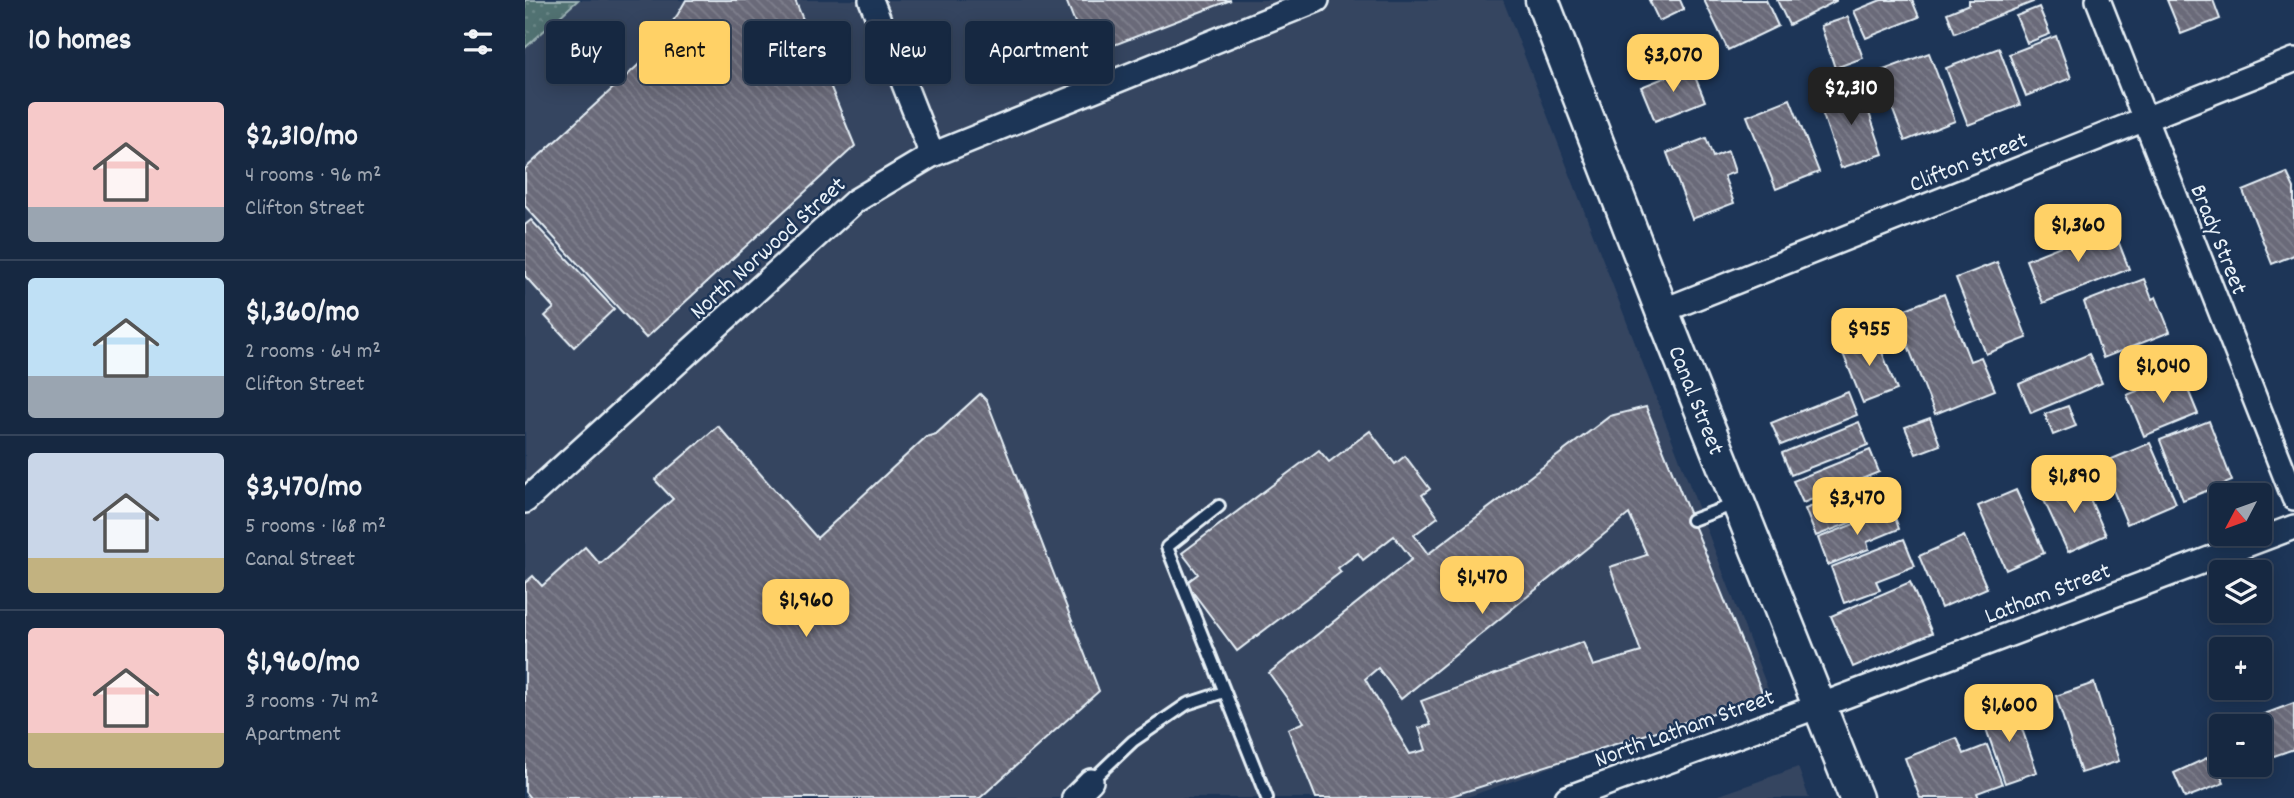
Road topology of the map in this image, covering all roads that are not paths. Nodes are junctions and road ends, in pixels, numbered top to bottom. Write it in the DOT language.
graph roads {
  1 [pos="871,0"];
  2 [pos="1317,0"];
  3 [pos="1542,0"];
  4 [pos="2098,0"];
  5 [pos="2294,60"];
  6 [pos="2145,120"];
  7 [pos="932,155"];
  8 [pos="1662,311"];
  9 [pos="2294,498"];
  10 [pos="525,501"];
  11 [pos="1738,503"];
  12 [pos="1219,506"];
  13 [pos="1692,520"];
  14 [pos="2294,527"];
  15 [pos="1224,692"];
  16 [pos="1819,706"];
  17 [pos="1091,781"];
  18 [pos="1074,798"];
  19 [pos="1267,798"];
  20 [pos="1567,798"];
  21 [pos="1856,798"];
  1 -- 7 [label="street"];
  2 -- 7 [label="street, North Norwood Street"];
  3 -- 8 [label="street, Canal Street"];
  4 -- 6 [label="street, Brady Street"];
  5 -- 6 [label="street, Clifton Street"];
  6 -- 8 [label="street, Clifton Street"];
  6 -- 9 [label="street, Brady Street"];
  7 -- 10 [label="street, North Norwood Street"];
  8 -- 11 [label="street, Canal Street"];
  11 -- 13 [label="lane"];
  11 -- 16 [label="street, Canal Street"];
  12 -- 15 [label="lane"];
  14 -- 16 [label="street, Latham Street"];
  15 -- 17 [label="lane"];
  15 -- 19 [label="lane"];
  16 -- 20 [label="street, North Latham Street"];
  16 -- 21 [label="street, Canal Street"];
  17 -- 18 [label="street"];
}
